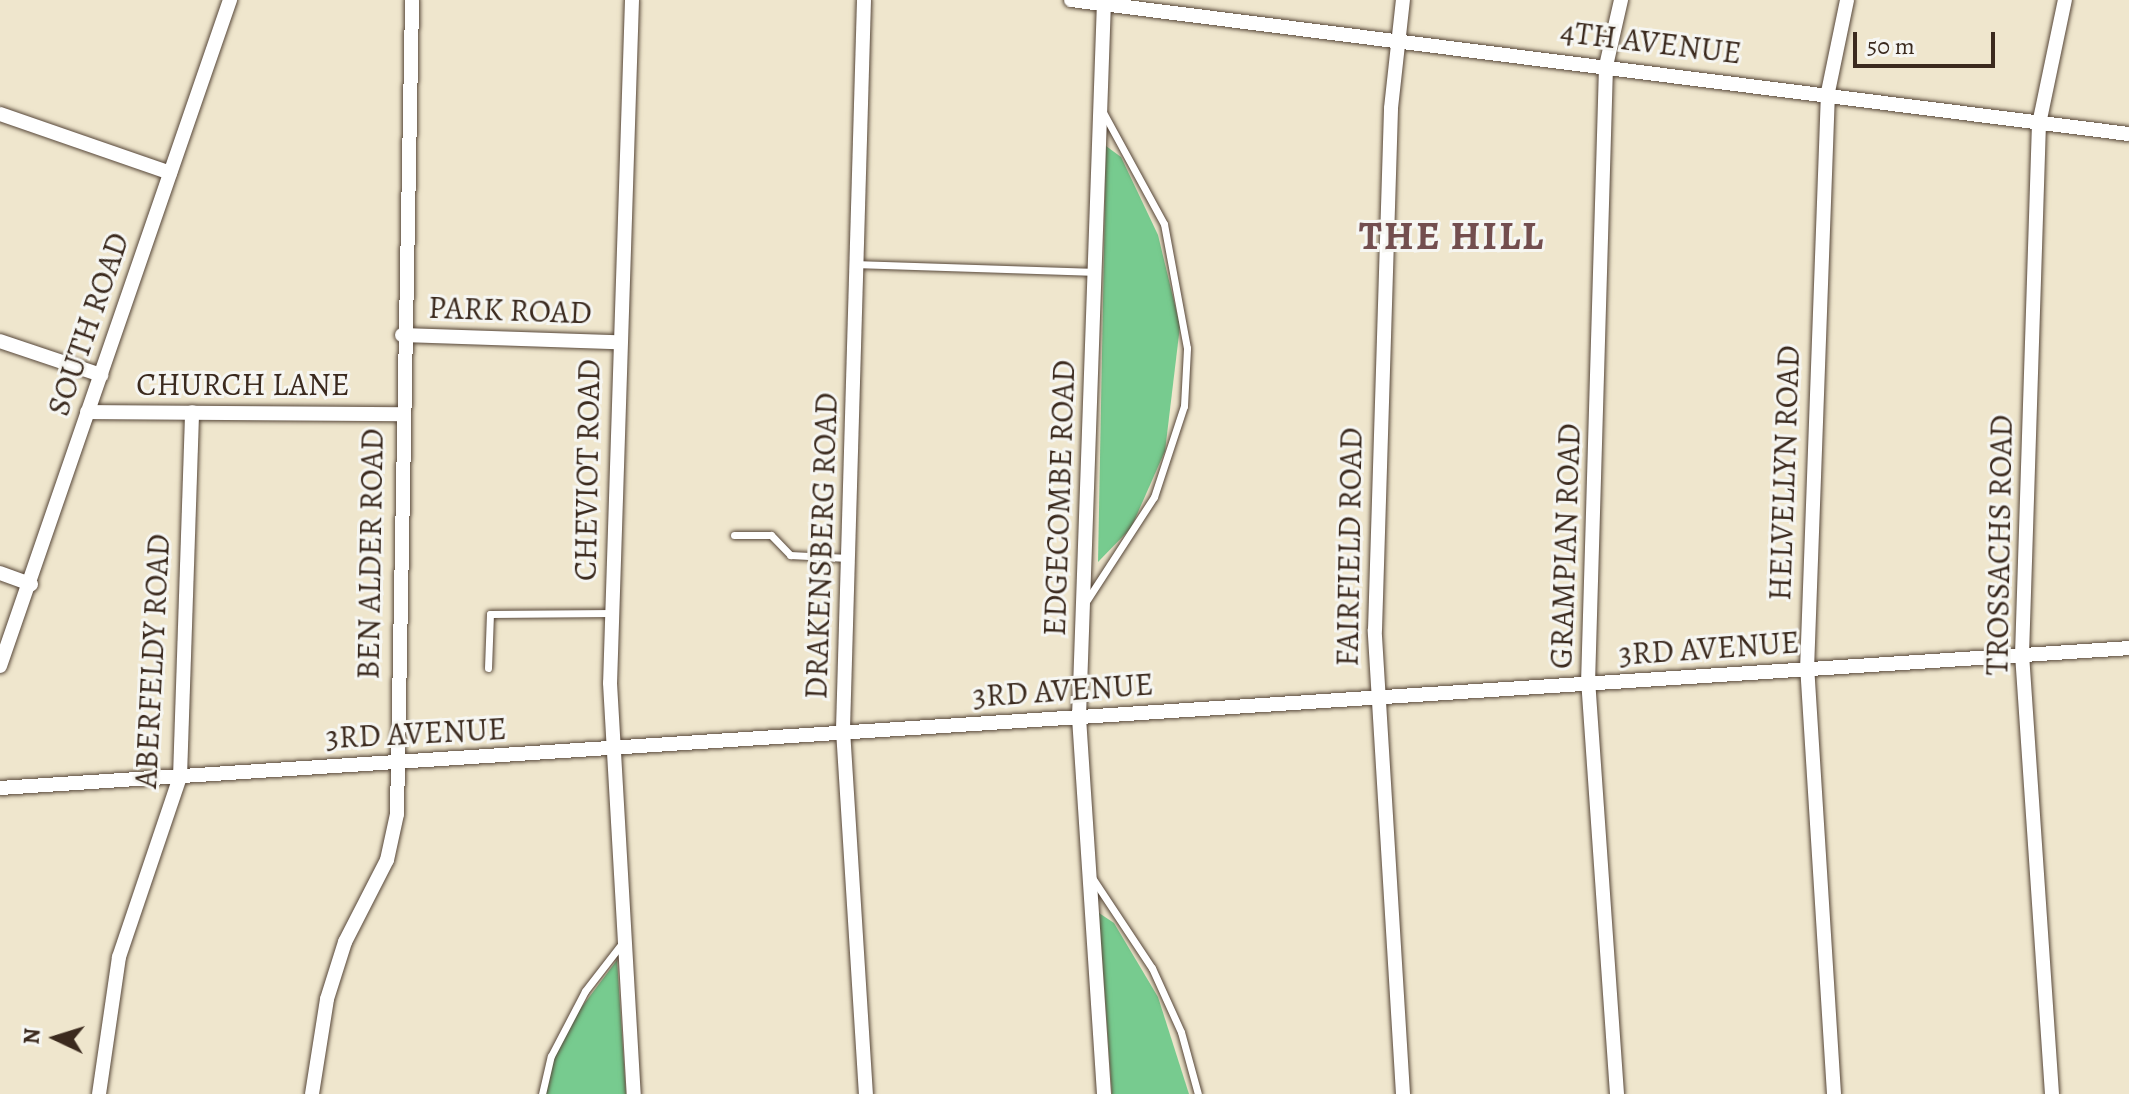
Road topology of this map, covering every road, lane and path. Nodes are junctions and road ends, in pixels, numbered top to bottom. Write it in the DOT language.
graph roads {
  1 [pos="230,0"];
  2 [pos="412,0"];
  3 [pos="632,0"];
  4 [pos="864,0"];
  5 [pos="1071,0"];
  6 [pos="1104,0"];
  7 [pos="1403,0"];
  8 [pos="1621,0"];
  9 [pos="1847,0"];
  10 [pos="2065,0"];
  11 [pos="1396,36"];
  12 [pos="1606,66"];
  13 [pos="1828,92"];
  14 [pos="1100,107"];
  15 [pos="0,114"];
  16 [pos="2039,124"];
  17 [pos="2129,134"];
  18 [pos="170,173"];
  19 [pos="857,264"];
  20 [pos="1094,272"];
  21 [pos="402,335"];
  22 [pos="0,341"];
  23 [pos="618,342"];
  24 [pos="101,375"];
  25 [pos="87,412"];
  26 [pos="192,412"];
  27 [pos="399,414"];
  28 [pos="734,535"];
  29 [pos="848,558"];
  30 [pos="0,573"];
  31 [pos="31,584"];
  32 [pos="1083,605"];
  33 [pos="612,613"];
  34 [pos="2129,648"];
  35 [pos="2022,655"];
  36 [pos="0,666"];
  37 [pos="488,668"];
  38 [pos="1807,670"];
  39 [pos="1588,684"];
  40 [pos="1375,698"];
  41 [pos="1079,717"];
  42 [pos="843,730"];
  43 [pos="612,747"];
  44 [pos="396,759"];
  45 [pos="180,777"];
  46 [pos="0,788"];
  47 [pos="1090,875"];
  48 [pos="625,941"];
  49 [pos="99,1094"];
  50 [pos="312,1094"];
  51 [pos="542,1094"];
  52 [pos="634,1094"];
  53 [pos="866,1094"];
  54 [pos="1104,1094"];
  55 [pos="1198,1094"];
  56 [pos="1403,1094"];
  57 [pos="1617,1094"];
  58 [pos="1834,1094"];
  59 [pos="2052,1094"];
  1 -- 18 [label="street, SOUTH ROAD"];
  2 -- 21 [label="street, BEN ALDER ROAD"];
  3 -- 23 [label="street, CHEVIOT ROAD"];
  4 -- 19 [label="street, DRAKENSBERG ROAD"];
  5 -- 6 [label="street, 4TH AVENUE"];
  6 -- 11 [label="street, 4TH AVENUE"];
  6 -- 14 [label="street, EDGECOMBE ROAD"];
  7 -- 11 [label="street, FAIRFIELD ROAD"];
  8 -- 12 [label="street, GRAMPIAN ROAD"];
  9 -- 13 [label="street, HELVELLYN ROAD"];
  10 -- 16 [label="street, TROSSACHS ROAD"];
  11 -- 12 [label="street, 4TH AVENUE"];
  11 -- 40 [label="street, FAIRFIELD ROAD"];
  12 -- 13 [label="street, 4TH AVENUE"];
  12 -- 39 [label="street, GRAMPIAN ROAD"];
  13 -- 16 [label="street, 4TH AVENUE"];
  13 -- 38 [label="street, HELVELLYN ROAD"];
  14 -- 20 [label="street, EDGECOMBE ROAD"];
  14 -- 32 [label="lane"];
  15 -- 18 [label="street"];
  16 -- 17 [label="street, 4TH AVENUE"];
  16 -- 35 [label="street, TROSSACHS ROAD"];
  18 -- 24 [label="street, SOUTH ROAD"];
  19 -- 20 [label="lane"];
  19 -- 29 [label="street, DRAKENSBERG ROAD"];
  20 -- 32 [label="street, EDGECOMBE ROAD"];
  21 -- 23 [label="street, PARK ROAD"];
  21 -- 27 [label="street, BEN ALDER ROAD"];
  22 -- 24 [label="street"];
  23 -- 33 [label="street, CHEVIOT ROAD"];
  24 -- 25 [label="street, SOUTH ROAD"];
  25 -- 26 [label="street, CHURCH LANE"];
  25 -- 31 [label="street, SOUTH ROAD"];
  26 -- 27 [label="street, CHURCH LANE"];
  26 -- 45 [label="street, ABERFELDY ROAD"];
  27 -- 44 [label="street, BEN ALDER ROAD"];
  28 -- 29 [label="lane"];
  29 -- 42 [label="street, DRAKENSBERG ROAD"];
  30 -- 31 [label="street"];
  31 -- 36 [label="street, SOUTH ROAD"];
  32 -- 41 [label="street, EDGECOMBE ROAD"];
  33 -- 37 [label="lane"];
  33 -- 43 [label="street, CHEVIOT ROAD"];
  34 -- 35 [label="street, 3RD AVENUE"];
  35 -- 38 [label="street, 3RD AVENUE"];
  35 -- 59 [label="street, TROSSACHS ROAD"];
  38 -- 39 [label="street, 3RD AVENUE"];
  38 -- 58 [label="street, HELVELLYN ROAD"];
  39 -- 40 [label="street, 3RD AVENUE"];
  39 -- 57 [label="street, GRAMPIAN ROAD"];
  40 -- 41 [label="street, 3RD AVENUE"];
  40 -- 56 [label="street, FAIRFIELD ROAD"];
  41 -- 42 [label="street, 3RD AVENUE"];
  41 -- 47 [label="street, EDGECOMBE ROAD"];
  42 -- 43 [label="street, 3RD AVENUE"];
  42 -- 53 [label="street, DRAKENSBERG ROAD"];
  43 -- 44 [label="street, 3RD AVENUE"];
  43 -- 48 [label="street, CHEVIOT ROAD"];
  44 -- 45 [label="street, 3RD AVENUE"];
  44 -- 50 [label="street, BEN ALDER ROAD"];
  45 -- 46 [label="street, 3RD AVENUE"];
  45 -- 49 [label="street, ABERFELDY ROAD"];
  47 -- 54 [label="street, EDGECOMBE ROAD"];
  47 -- 55 [label="lane"];
  48 -- 51 [label="lane"];
  48 -- 52 [label="street, CHEVIOT ROAD"];
}
